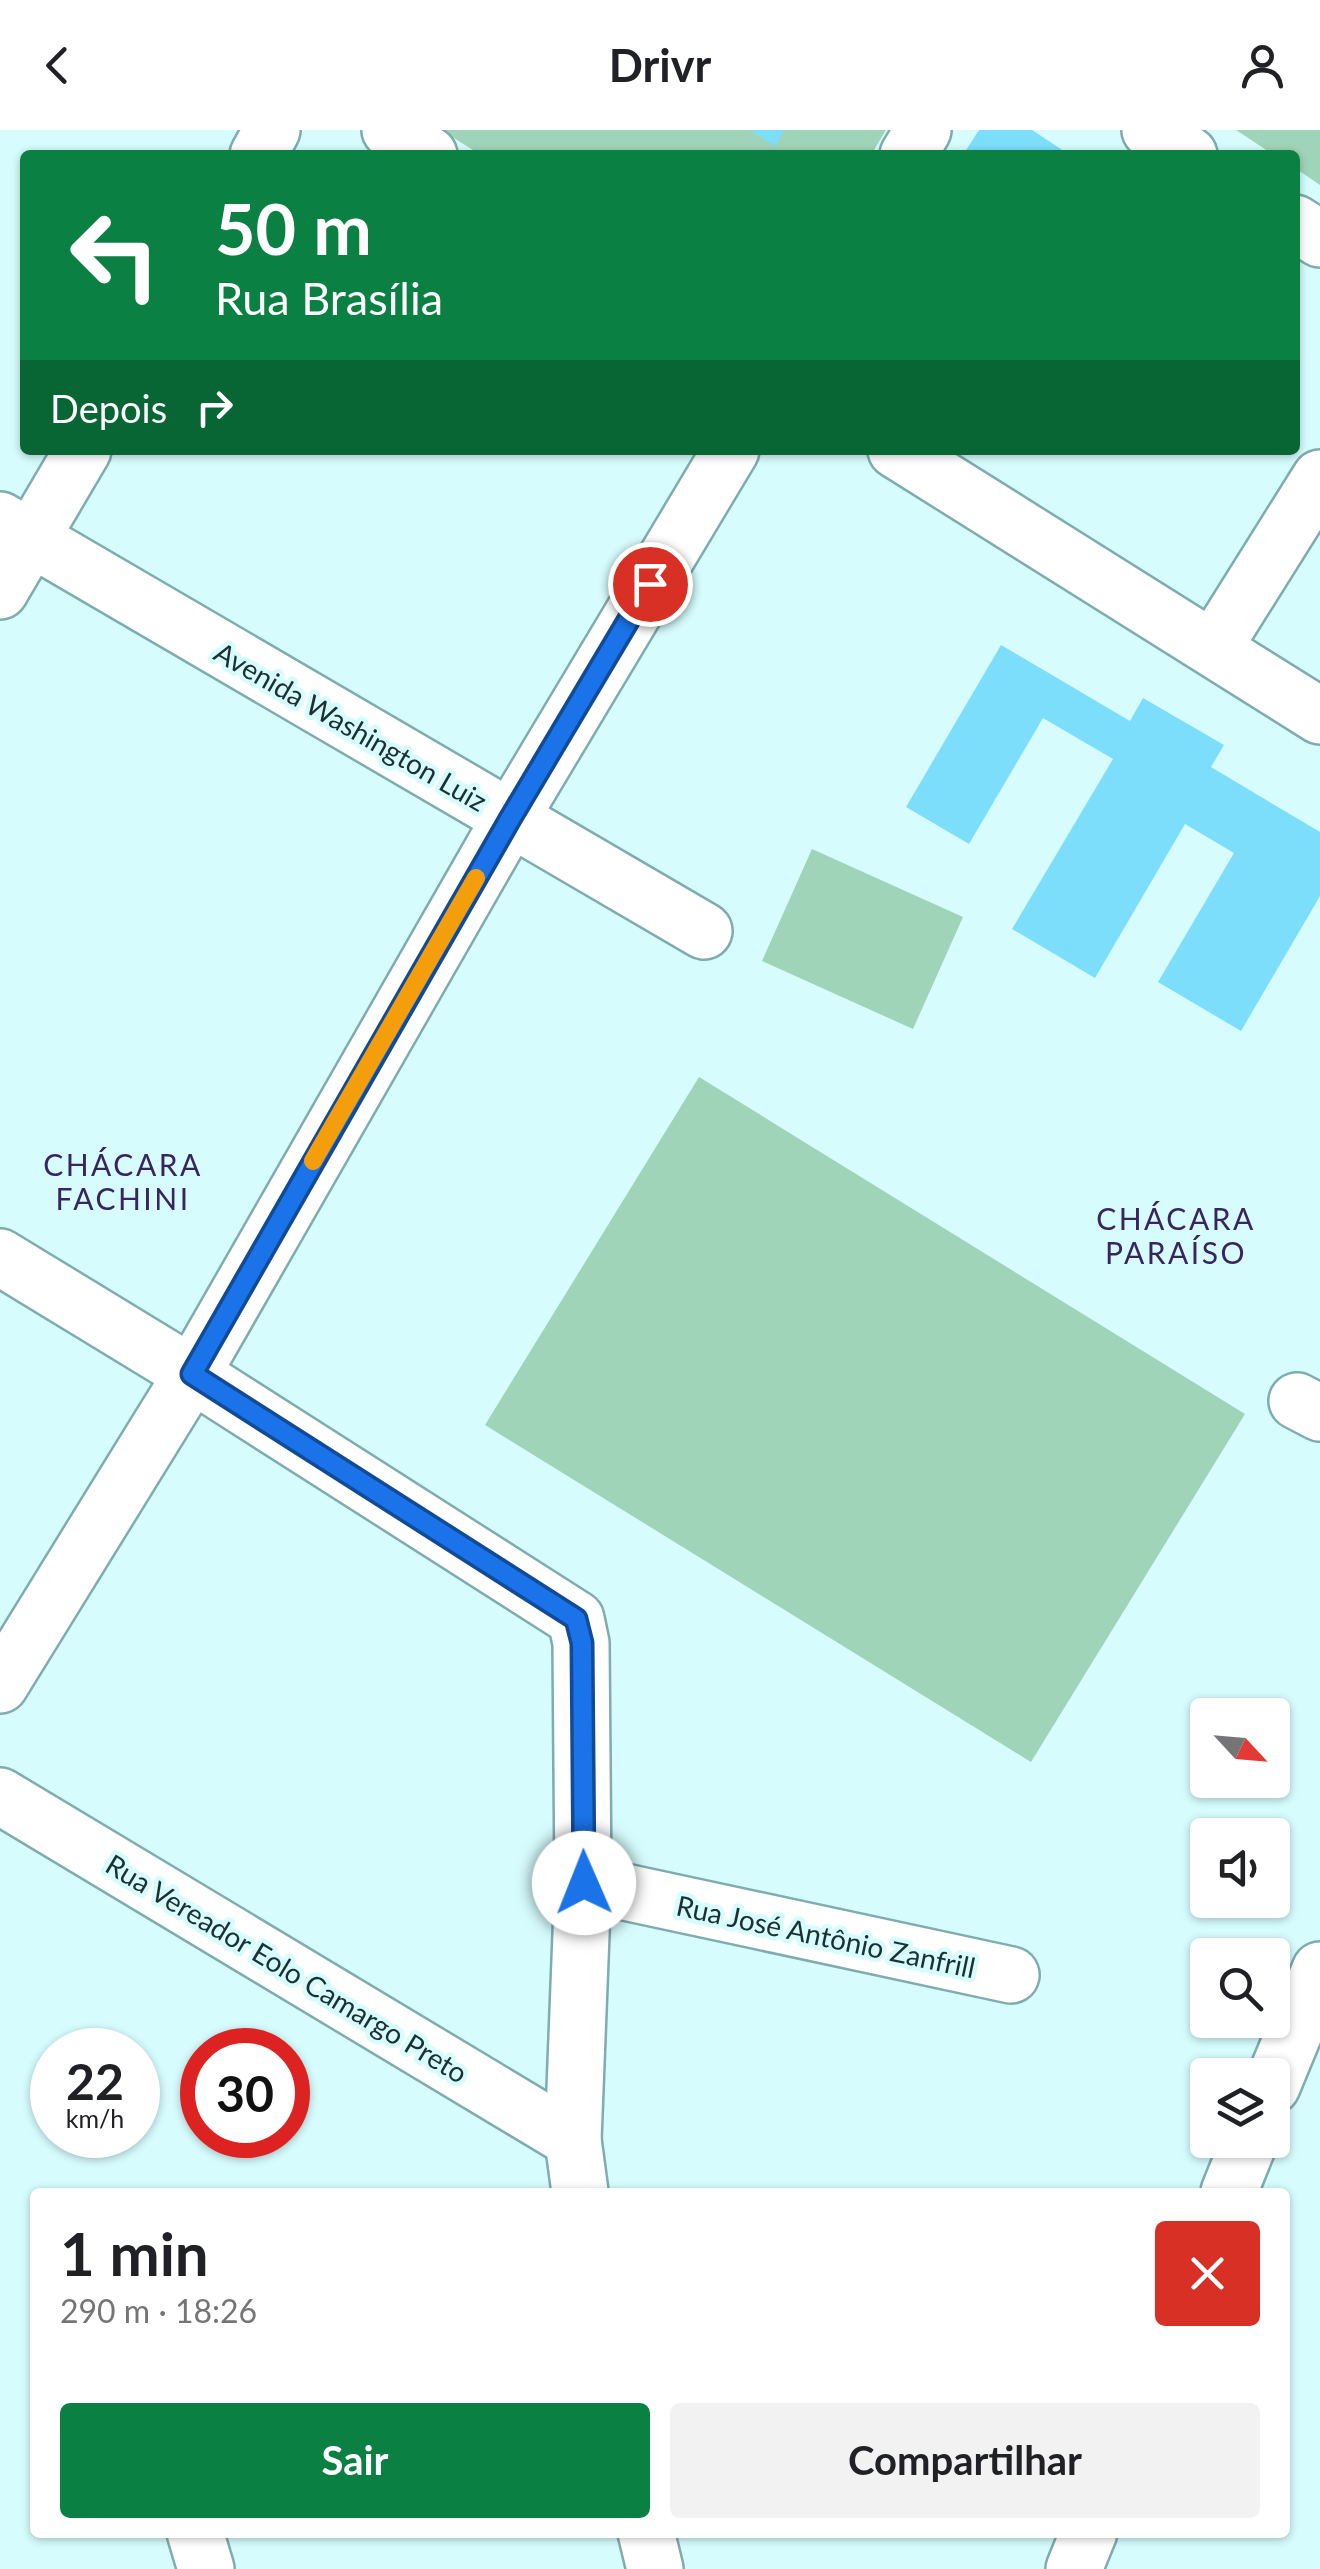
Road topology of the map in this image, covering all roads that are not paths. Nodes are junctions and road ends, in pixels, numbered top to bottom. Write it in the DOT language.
graph roads {
  1 [pos="390,130"];
  2 [pos="1150,130"];
  3 [pos="421,150"];
  4 [pos="1181,150"];
  5 [pos="78,455"];
  6 [pos="728,455"];
  7 [pos="904,455"];
  8 [pos="1320,478"];
  9 [pos="15,529"];
  10 [pos="0,591"];
  11 [pos="1214,647"];
  12 [pos="1320,716"];
  13 [pos="510,819"];
  14 [pos="704,931"];
  15 [pos="0,1257"];
  16 [pos="192,1374"];
  17 [pos="0,1685"];
  18 [pos="0,1796"];
  19 [pos="584,1883"];
  20 [pos="1320,1970"];
  21 [pos="1010,1975"];
  22 [pos="1284,2058"];
  23 [pos="1243,2158"];
  24 [pos="576,2166"];
  25 [pos="1231,2188"];
  26 [pos="196,2538"];
  27 [pos="647,2538"];
  28 [pos="1087,2538"];
  29 [pos="206,2569"];
  30 [pos="655,2569"];
  31 [pos="1074,2569"];
  1 -- 3 [label="street"];
  2 -- 4 [label="street"];
  5 -- 9 [label="street"];
  6 -- 13 [label="street"];
  7 -- 11 [label="street"];
  8 -- 11 [label="street"];
  9 -- 10 [label="street"];
  9 -- 13 [label="street, Avenida Washington Luiz"];
  11 -- 12 [label="street"];
  13 -- 14 [label="street, Avenida Washington Luiz"];
  13 -- 16 [label="street"];
  15 -- 16 [label="street"];
  16 -- 17 [label="street"];
  16 -- 19 [label="street"];
  18 -- 24 [label="street, Rua Vereador Eolo Camargo Preto"];
  19 -- 21 [label="street, Rua José Antônio Zanfrill"];
  19 -- 24 [label="street"];
  20 -- 22 [label="street"];
  23 -- 25 [label="street"];
  26 -- 29 [label="street"];
  27 -- 30 [label="street"];
  28 -- 31 [label="street"];
}
